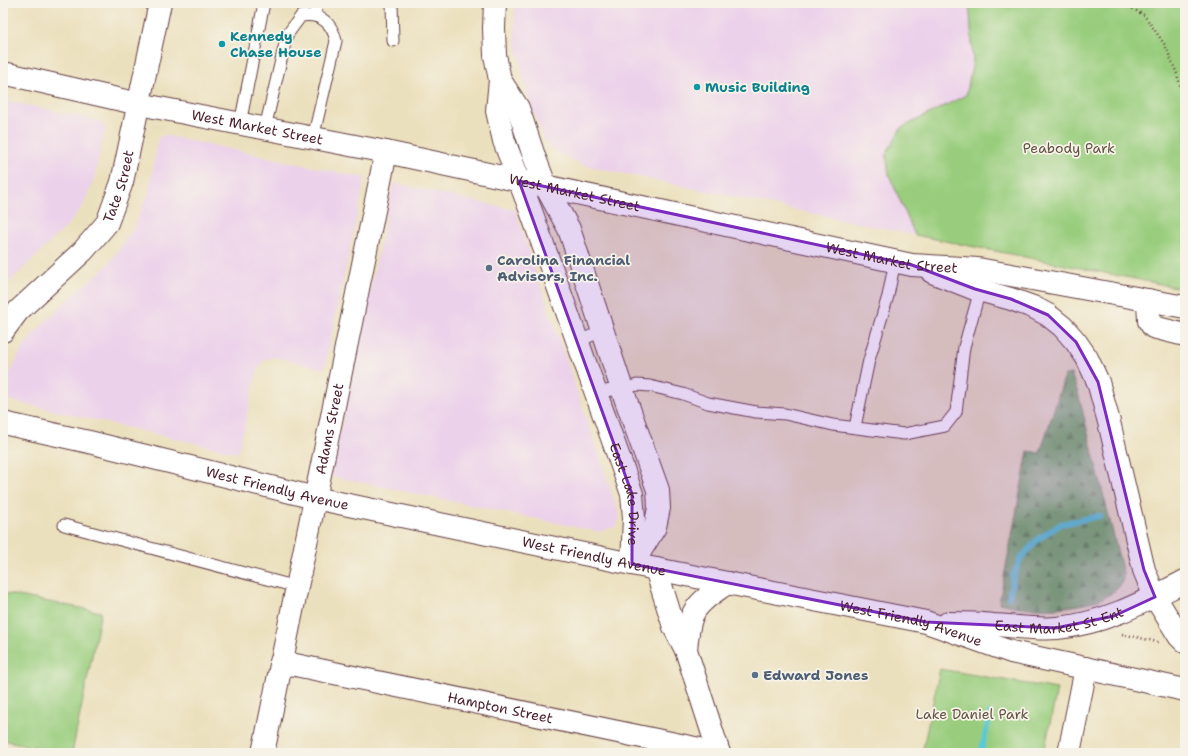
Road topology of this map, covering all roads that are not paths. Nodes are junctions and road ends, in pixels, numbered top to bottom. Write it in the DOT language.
graph roads {
  1 [pos="160,3"];
  2 [pos="264,3"];
  3 [pos="315,3"];
  4 [pos="392,3"];
  5 [pos="495,3"];
  6 [pos="316,15"];
  7 [pos="394,41"];
  8 [pos="3,73"];
  9 [pos="500,80"];
  10 [pos="139,104"];
  11 [pos="240,124"];
  12 [pos="265,128"];
  13 [pos="313,138"];
  14 [pos="386,152"];
  15 [pos="519,181"];
  16 [pos="546,187"];
  17 [pos="903,263"];
  18 [pos="980,290"];
  19 [pos="1148,300"];
  20 [pos="1185,307"];
  21 [pos="603,330"];
  22 [pos="3,331"];
  23 [pos="1185,335"];
  24 [pos="578,342"];
  25 [pos="622,389"];
  26 [pos="595,392"];
  27 [pos="3,423"];
  28 [pos="855,427"];
  29 [pos="316,498"];
  30 [pos="64,525"];
  31 [pos="632,564"];
  32 [pos="656,569"];
  33 [pos="1185,581"];
  34 [pos="727,583"];
  35 [pos="297,587"];
  36 [pos="1155,597"];
  37 [pos="926,622"];
  38 [pos="1175,642"];
  39 [pos="686,650"];
  40 [pos="281,662"];
  41 [pos="1086,668"];
  42 [pos="1185,690"];
  43 [pos="263,753"];
  44 [pos="719,753"];
  45 [pos="1069,753"];
  1 -- 10 [label="main road, Tate Street"];
  2 -- 11 [label="lane"];
  3 -- 6 [label="lane"];
  4 -- 7 [label="lane"];
  5 -- 9 [label="main road"];
  6 -- 12 [label="lane"];
  6 -- 13 [label="lane"];
  8 -- 10 [label="main road, West Market Street"];
  9 -- 15 [label="main road, East Lake Drive"];
  9 -- 16 [label="main road, East Lake Drive"];
  10 -- 11 [label="main road, West Market Street"];
  10 -- 22 [label="main road, Tate Street"];
  11 -- 12 [label="main road, West Market Street"];
  12 -- 13 [label="main road, West Market Street"];
  13 -- 14 [label="main road, West Market Street"];
  14 -- 15 [label="main road, West Market Street"];
  14 -- 29 [label="main road, Adams Street"];
  15 -- 16 [label="main road, West Market Street"];
  15 -- 24 [label="main road, East Lake Drive"];
  16 -- 17 [label="main road, West Market Street"];
  16 -- 21 [label="main road, East Lake Drive"];
  17 -- 18 [label="main road"];
  17 -- 19 [label="main road, West Market Street"];
  17 -- 28 [label="lane"];
  18 -- 28 [label="lane"];
  18 -- 36 [label="main road"];
  19 -- 20 [label="main road, West Market Street"];
  19 -- 23 [label="main road"];
  21 -- 24 [label="lane"];
  21 -- 25 [label="main road, East Lake Drive"];
  24 -- 26 [label="main road, East Lake Drive"];
  25 -- 26 [label="lane"];
  25 -- 28 [label="lane"];
  25 -- 31 [label="main road, East Lake Drive"];
  26 -- 31 [label="main road, East Lake Drive"];
  27 -- 29 [label="main road, West Friendly Avenue"];
  29 -- 31 [label="main road, West Friendly Avenue"];
  29 -- 35 [label="main road, Adams Street"];
  30 -- 35 [label="lane"];
  31 -- 32 [label="main road, West Friendly Avenue"];
  32 -- 34 [label="main road, West Friendly Avenue"];
  32 -- 39 [label="main road"];
  33 -- 36 [label="main road, East Market St Ent"];
  34 -- 37 [label="main road, West Friendly Avenue"];
  34 -- 39 [label="main road"];
  35 -- 40 [label="main road, Adams Street"];
  36 -- 37 [label="main road, East Market St Ent"];
  36 -- 38 [label="main road"];
  37 -- 41 [label="main road, West Friendly Avenue"];
  39 -- 44 [label="main road"];
  40 -- 43 [label="main road, Adams Street"];
  40 -- 44 [label="main road, Hampton Street"];
  41 -- 42 [label="main road, West Friendly Avenue"];
  41 -- 45 [label="main road"];
}
